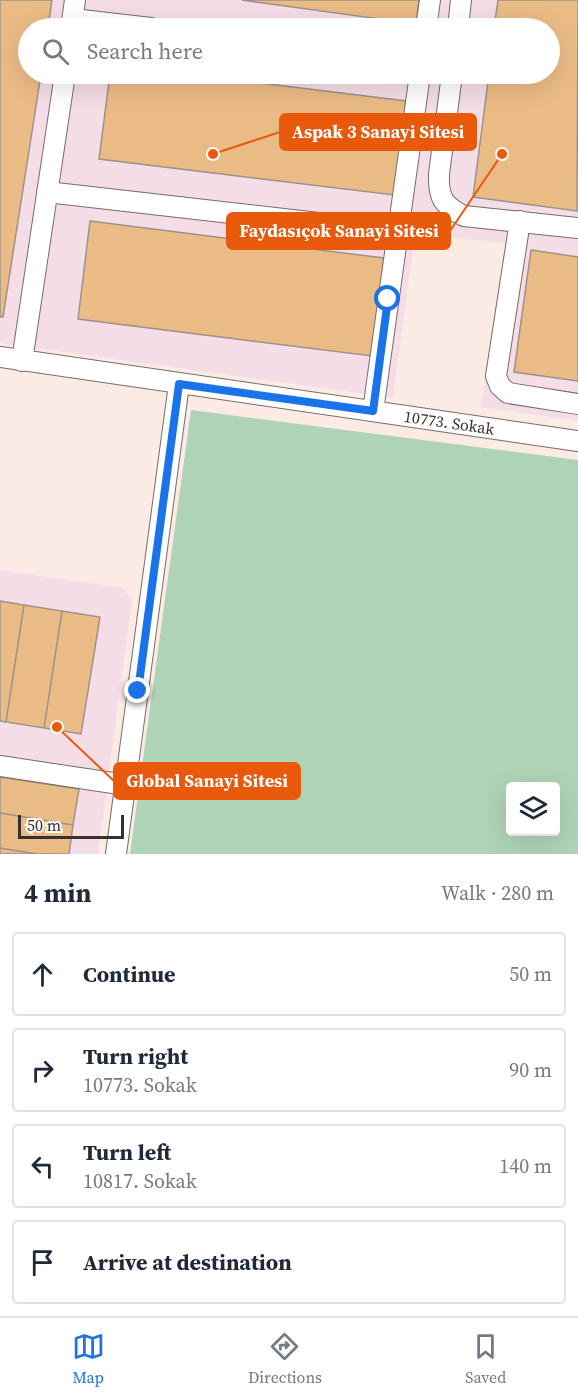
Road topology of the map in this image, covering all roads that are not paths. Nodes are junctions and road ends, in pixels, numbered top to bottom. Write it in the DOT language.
graph roads {
  1 [pos="430,0"];
  2 [pos="461,0"];
  3 [pos="427,18"];
  4 [pos="459,18"];
  5 [pos="63,84"];
  6 [pos="419,84"];
  7 [pos="451,84"];
  8 [pos="47,192"];
  9 [pos="520,221"];
  10 [pos="578,228"];
  11 [pos="398,232"];
  12 [pos="0,357"];
  13 [pos="22,361"];
  14 [pos="179,384"];
  15 [pos="578,404"];
  16 [pos="373,411"];
  17 [pos="578,441"];
  18 [pos="0,766"];
  19 [pos="126,785"];
  20 [pos="116,854"];
  1 -- 3 [label="street"];
  2 -- 4 [label="street"];
  5 -- 8 [label="street"];
  6 -- 11 [label="street"];
  7 -- 9 [label="street"];
  8 -- 11 [label="street"];
  8 -- 13 [label="street"];
  9 -- 10 [label="street"];
  9 -- 15 [label="street"];
  11 -- 16 [label="street"];
  12 -- 13 [label="street, 10773. Sokak"];
  13 -- 14 [label="street, 10773. Sokak"];
  14 -- 16 [label="street, 10773. Sokak"];
  14 -- 19 [label="street"];
  16 -- 17 [label="street, 10773. Sokak"];
  18 -- 19 [label="street"];
  19 -- 20 [label="street"];
}
